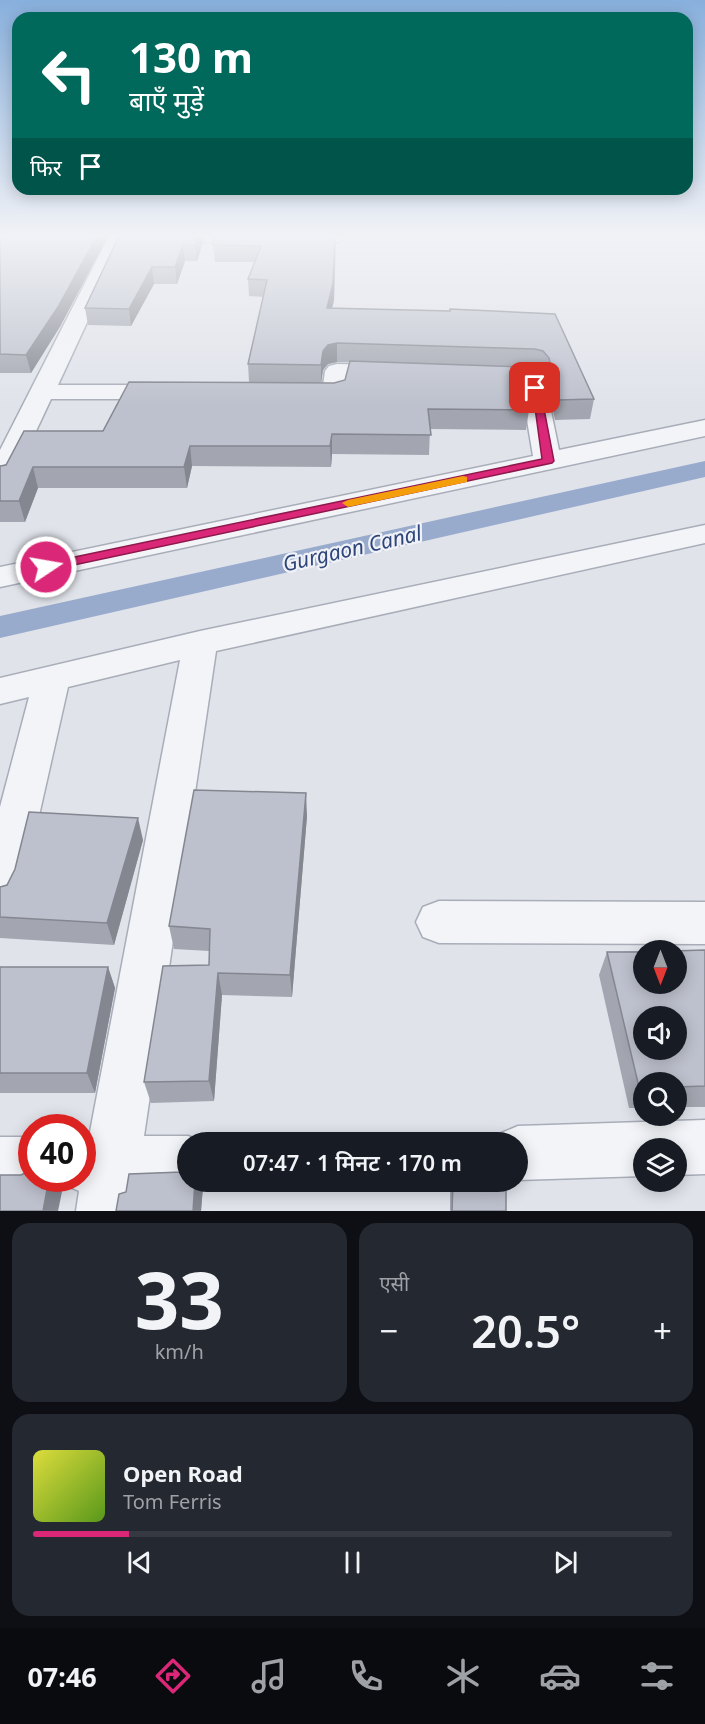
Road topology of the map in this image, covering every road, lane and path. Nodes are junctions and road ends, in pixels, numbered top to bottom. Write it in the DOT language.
graph roads {
  1 [pos="90,293"];
  2 [pos="408,373"];
  3 [pos="456,374"];
  4 [pos="42,392"];
  5 [pos="194,392"];
  6 [pos="275,393"];
  7 [pos="705,428"];
  8 [pos="548,461"];
  9 [pos="0,478"];
  10 [pos="705,534"];
  11 [pos="0,576"];
  12 [pos="200,643"];
  13 [pos="52,679"];
  14 [pos="0,691"];
  15 [pos="0,891"];
  16 [pos="439,922"];
  17 [pos="705,923"];
  18 [pos="705,1147"];
  19 [pos="687,1148"];
  20 [pos="633,1149"];
  21 [pos="528,1153"];
  22 [pos="0,1165"];
  23 [pos="18,1165"];
  24 [pos="177,1165"];
  25 [pos="99,1180"];
  1 -- 4 [label="street"];
  2 -- 6 [label="street"];
  3 -- 8 [label="street"];
  4 -- 5 [label="street"];
  4 -- 9 [label="street"];
  7 -- 8 [label="street"];
  8 -- 11 [label="street"];
  10 -- 12 [label="street"];
  12 -- 13 [label="street"];
  12 -- 25 [label="street"];
  13 -- 14 [label="street"];
  13 -- 15 [label="street"];
  16 -- 17 [label="street"];
  18 -- 19 [label="street"];
  20 -- 21 [label="street"];
  22 -- 23 [label="street"];
  24 -- 25 [label="street"];
}
